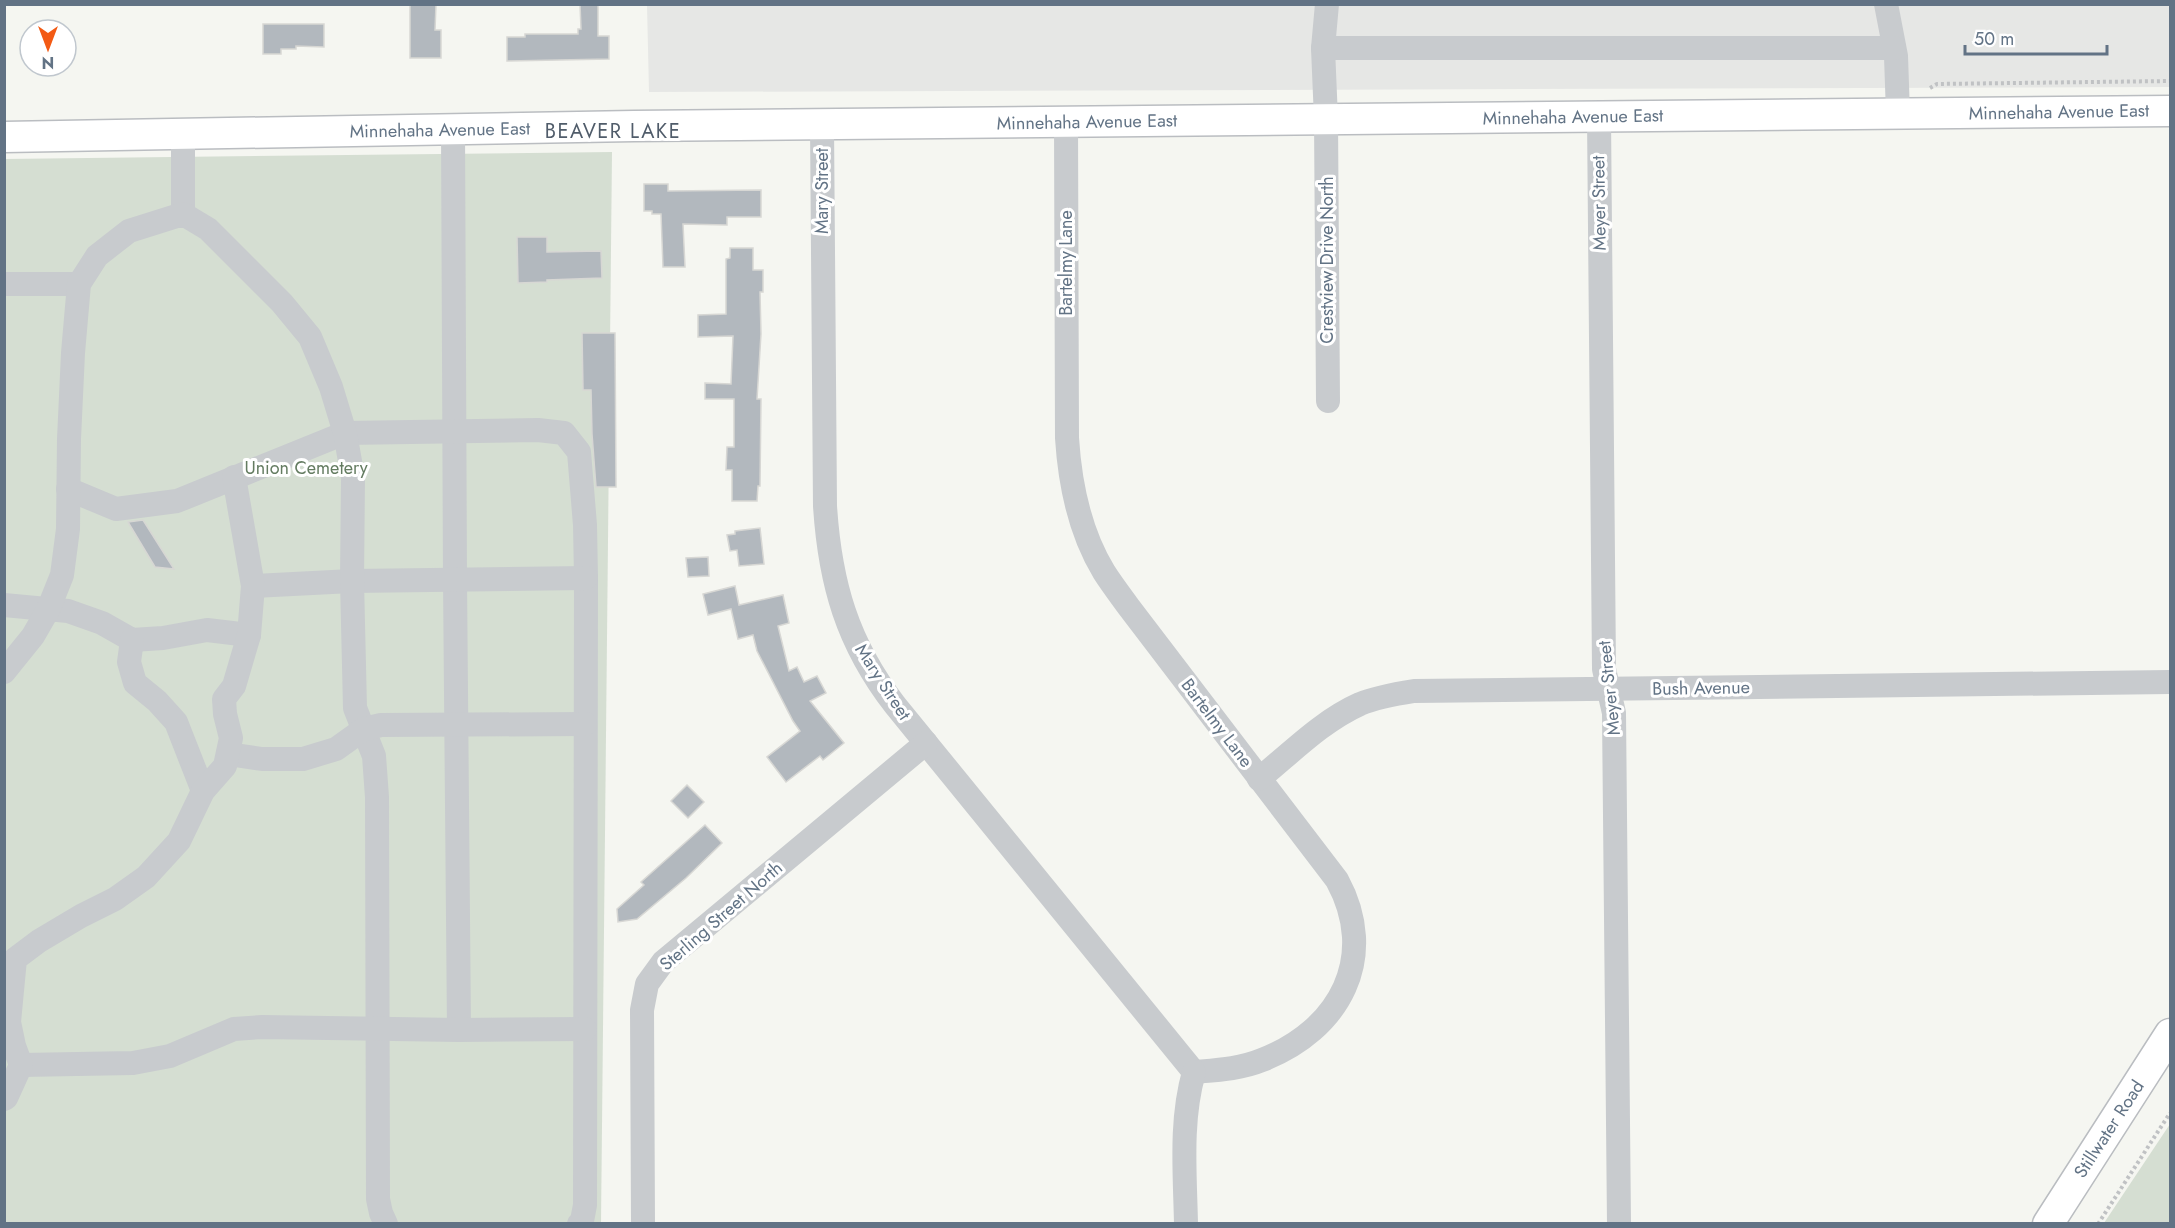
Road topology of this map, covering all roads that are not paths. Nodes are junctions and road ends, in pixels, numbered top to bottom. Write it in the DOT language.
graph roads {
  1 [pos="1327,4"];
  2 [pos="1886,4"];
  3 [pos="1323,48"];
  4 [pos="1894,48"];
  5 [pos="2170,111"];
  6 [pos="1898,114"];
  7 [pos="1599,117"];
  8 [pos="1326,119"];
  9 [pos="1066,122"];
  10 [pos="822,124"];
  11 [pos="453,129"];
  12 [pos="183,134"];
  13 [pos="4,137"];
  14 [pos="183,214"];
  15 [pos="4,284"];
  16 [pos="80,284"];
  17 [pos="1328,401"];
  18 [pos="454,432"];
  19 [pos="345,434"];
  20 [pos="234,477"];
  21 [pos="68,489"];
  22 [pos="586,578"];
  23 [pos="454,579"];
  24 [pos="352,581"];
  25 [pos="253,586"];
  26 [pos="4,605"];
  27 [pos="48,610"];
  28 [pos="249,635"];
  29 [pos="132,640"];
  30 [pos="4,672"];
  31 [pos="2170,682"];
  32 [pos="1609,689"];
  33 [pos="456,724"];
  34 [pos="585,724"];
  35 [pos="364,729"];
  36 [pos="926,743"];
  37 [pos="228,754"];
  38 [pos="1259,779"];
  39 [pos="204,791"];
  40 [pos="10,954"];
  41 [pos="378,1029"];
  42 [pos="585,1029"];
  43 [pos="459,1030"];
  44 [pos="2170,1034"];
  45 [pos="21,1065"];
  46 [pos="1194,1072"];
  47 [pos="4,1099"];
  48 [pos="386,1224"];
  49 [pos="579,1224"];
  50 [pos="643,1224"];
  51 [pos="1186,1224"];
  52 [pos="1619,1224"];
  53 [pos="2048,1224"];
  1 -- 3 [label="street, Crestview Drive North"];
  2 -- 4 [label="street"];
  3 -- 4 [label="street"];
  3 -- 8 [label="street, Crestview Drive North"];
  4 -- 6 [label="street"];
  5 -- 6 [label="main road, Minnehaha Avenue East"];
  6 -- 7 [label="main road, Minnehaha Avenue East"];
  7 -- 8 [label="main road, Minnehaha Avenue East"];
  7 -- 32 [label="street, Meyer Street"];
  8 -- 9 [label="main road, Minnehaha Avenue East"];
  8 -- 17 [label="street, Crestview Drive North"];
  9 -- 10 [label="main road, Minnehaha Avenue East"];
  9 -- 38 [label="street, Bartelmy Lane"];
  10 -- 11 [label="main road, Minnehaha Avenue East"];
  10 -- 36 [label="street, Mary Street"];
  11 -- 12 [label="main road, Minnehaha Avenue East"];
  11 -- 18 [label="street"];
  12 -- 13 [label="main road, Minnehaha Avenue East"];
  12 -- 14 [label="street"];
  14 -- 16 [label="street"];
  14 -- 19 [label="street"];
  15 -- 16 [label="street"];
  16 -- 21 [label="street"];
  18 -- 19 [label="street"];
  18 -- 22 [label="street"];
  18 -- 23 [label="street"];
  19 -- 20 [label="street"];
  19 -- 24 [label="street"];
  20 -- 21 [label="street"];
  20 -- 25 [label="street"];
  21 -- 27 [label="street"];
  22 -- 23 [label="street"];
  22 -- 34 [label="street"];
  23 -- 24 [label="street"];
  23 -- 33 [label="street"];
  24 -- 25 [label="street"];
  24 -- 35 [label="street"];
  25 -- 28 [label="street"];
  26 -- 27 [label="street"];
  27 -- 29 [label="street"];
  27 -- 30 [label="street"];
  28 -- 29 [label="street"];
  28 -- 37 [label="street"];
  29 -- 39 [label="street"];
  31 -- 32 [label="street, Bush Avenue"];
  32 -- 38 [label="street, Bush Avenue"];
  32 -- 52 [label="street, Meyer Street"];
  33 -- 34 [label="street"];
  33 -- 35 [label="street"];
  33 -- 43 [label="street"];
  34 -- 42 [label="street"];
  35 -- 37 [label="street"];
  35 -- 41 [label="street"];
  36 -- 46 [label="street, Mary Street"];
  36 -- 50 [label="street, Sterling Street North"];
  37 -- 39 [label="street"];
  38 -- 46 [label="street, Bartelmy Lane"];
  39 -- 40 [label="street"];
  40 -- 45 [label="street"];
  41 -- 43 [label="street"];
  41 -- 45 [label="street"];
  41 -- 48 [label="street"];
  42 -- 43 [label="street"];
  42 -- 49 [label="street"];
  44 -- 53 [label="main road, Stillwater Road"];
  45 -- 47 [label="street"];
  46 -- 51 [label="street"];
}
